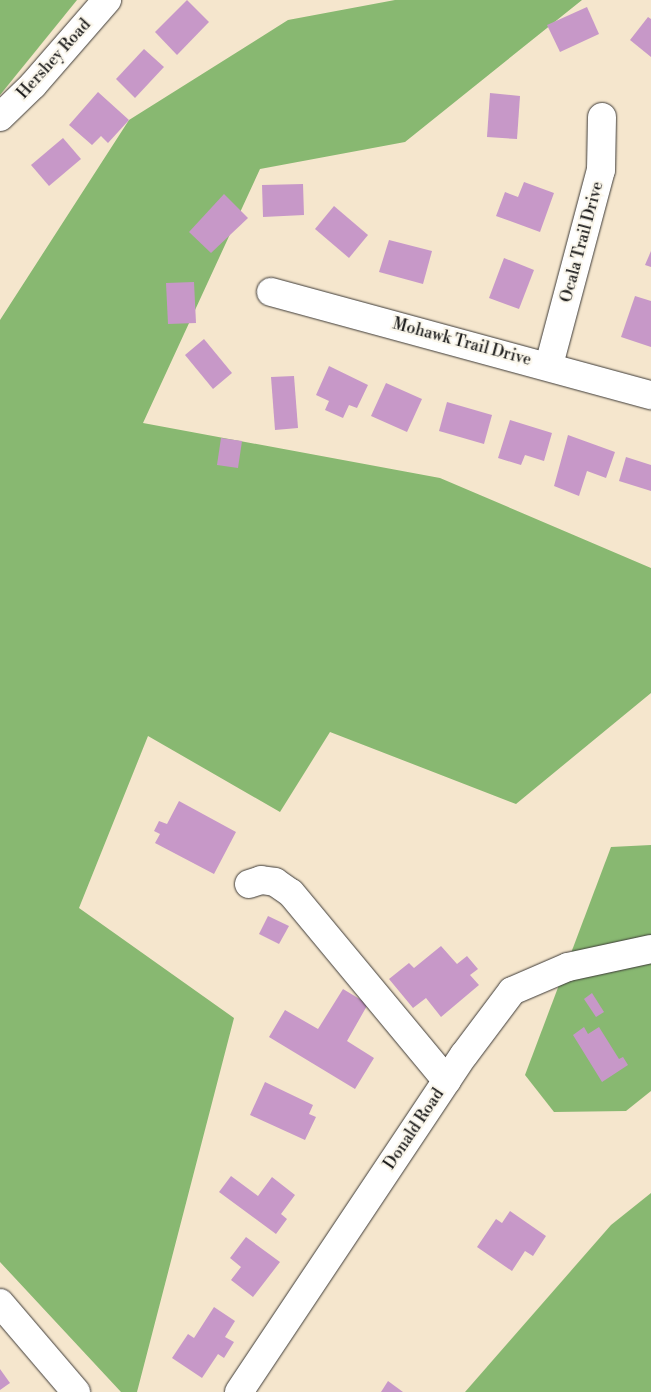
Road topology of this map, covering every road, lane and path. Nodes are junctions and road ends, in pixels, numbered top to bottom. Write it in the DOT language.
graph roads {
  1 [pos="107,0"];
  2 [pos="0,117"];
  3 [pos="602,117"];
  4 [pos="271,292"];
  5 [pos="549,365"];
  6 [pos="651,394"];
  7 [pos="249,884"];
  8 [pos="651,949"];
  9 [pos="446,1081"];
  10 [pos="0,1303"];
  11 [pos="76,1392"];
  12 [pos="239,1392"];
  1 -- 2 [label="street, Hershey Road"];
  3 -- 5 [label="street, Ocala Trail Drive"];
  4 -- 5 [label="street, Mohawk Trail Drive"];
  5 -- 6 [label="street, Mohawk Trail Drive"];
  7 -- 9 [label="street"];
  8 -- 9 [label="street, Donald Road"];
  9 -- 12 [label="street, Donald Road"];
  10 -- 11 [label="street"];
}
